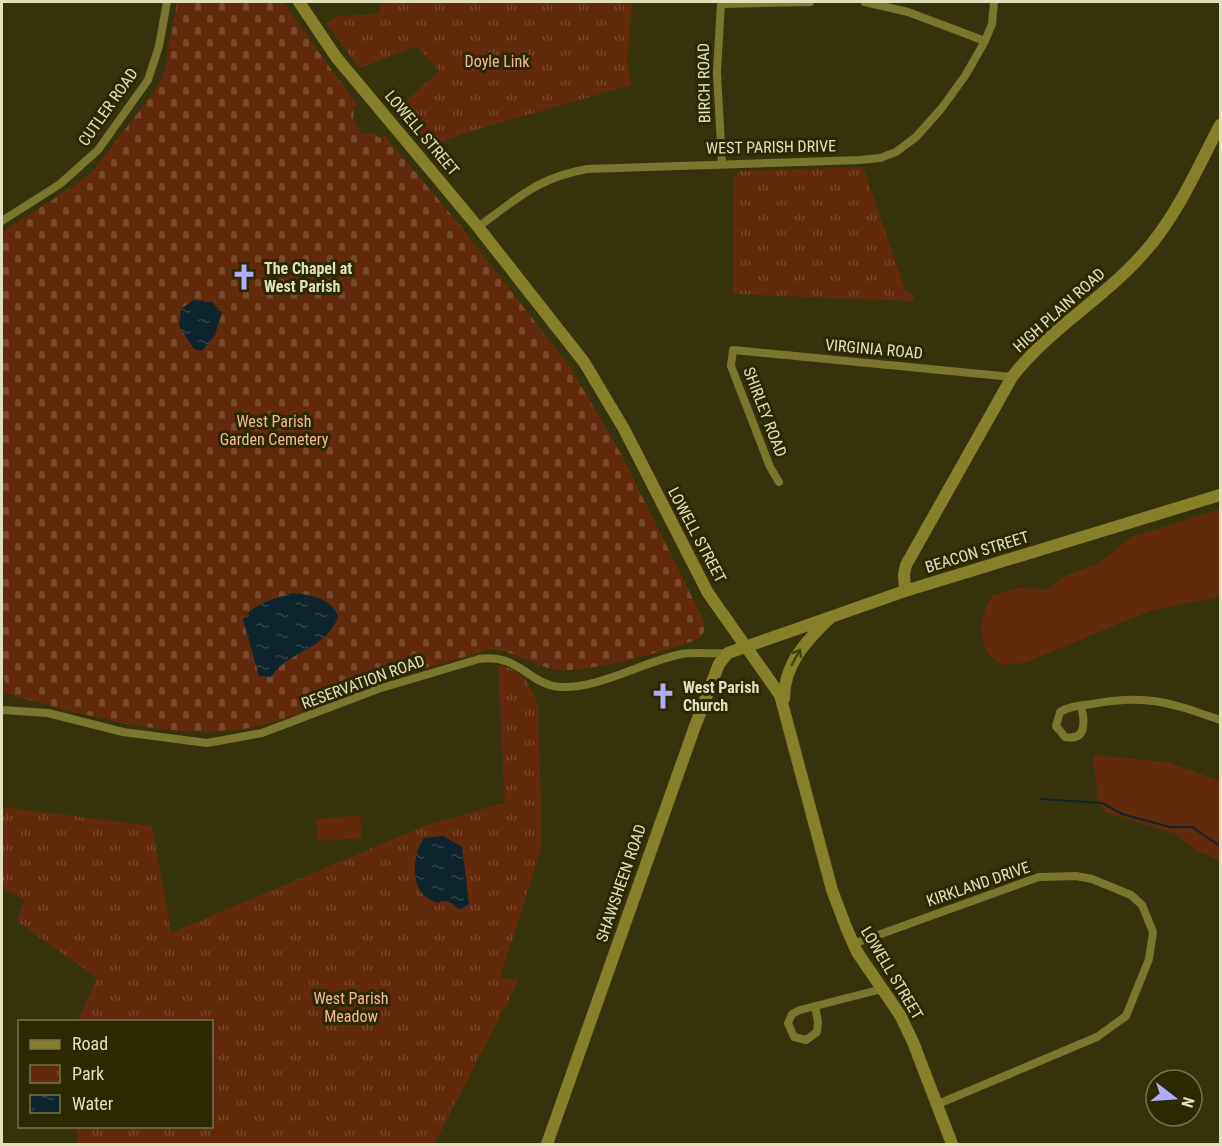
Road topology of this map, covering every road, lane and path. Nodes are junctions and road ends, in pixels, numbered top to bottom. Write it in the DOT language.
graph roads {
  1 [pos="167,2"];
  2 [pos="299,2"];
  3 [pos="810,2"];
  4 [pos="865,2"];
  5 [pos="994,2"];
  6 [pos="721,3"];
  7 [pos="985,41"];
  8 [pos="1221,125"];
  9 [pos="722,163"];
  10 [pos="2,221"];
  11 [pos="478,227"];
  12 [pos="733,350"];
  13 [pos="1012,377"];
  14 [pos="779,482"];
  15 [pos="1221,495"];
  16 [pos="905,591"];
  17 [pos="833,616"];
  18 [pos="745,646"];
  19 [pos="728,654"];
  20 [pos="1081,706"];
  21 [pos="786,709"];
  22 [pos="2,710"];
  23 [pos="1221,720"];
  24 [pos="853,944"];
  25 [pos="882,989"];
  26 [pos="815,1006"];
  27 [pos="938,1104"];
  28 [pos="547,1144"];
  29 [pos="952,1144"];
  1 -- 10 [label="street, CUTLER ROAD"];
  2 -- 11 [label="main road, LOWELL STREET"];
  3 -- 6 [label="street"];
  4 -- 7 [label="street"];
  5 -- 7 [label="street, WEST PARISH DRIVE"];
  6 -- 9 [label="street, BIRCH ROAD"];
  7 -- 9 [label="street, WEST PARISH DRIVE"];
  8 -- 13 [label="main road, HIGH PLAIN ROAD"];
  9 -- 11 [label="street, WEST PARISH DRIVE"];
  11 -- 18 [label="main road, LOWELL STREET"];
  12 -- 13 [label="street, VIRGINIA ROAD"];
  12 -- 14 [label="street, SHIRLEY ROAD"];
  13 -- 16 [label="main road, HIGH PLAIN ROAD"];
  15 -- 16 [label="main road, BEACON STREET"];
  16 -- 17 [label="main road, BEACON STREET"];
  17 -- 18 [label="main road, BEACON STREET"];
  21 -- 17 [label="main road, one-way"];
  18 -- 19 [label="main road"];
  18 -- 21 [label="main road, LOWELL STREET"];
  19 -- 22 [label="street, RESERVATION ROAD"];
  19 -- 28 [label="main road, SHAWSHEEN ROAD"];
  20 -- 23 [label="street"];
  21 -- 24 [label="main road, LOWELL STREET"];
  24 -- 25 [label="main road, LOWELL STREET"];
  24 -- 27 [label="street, KIRKLAND DRIVE"];
  25 -- 26 [label="street"];
  25 -- 27 [label="main road, LOWELL STREET"];
  26 -- 26 [label="street"];
  27 -- 29 [label="main road, LOWELL STREET"];
}
